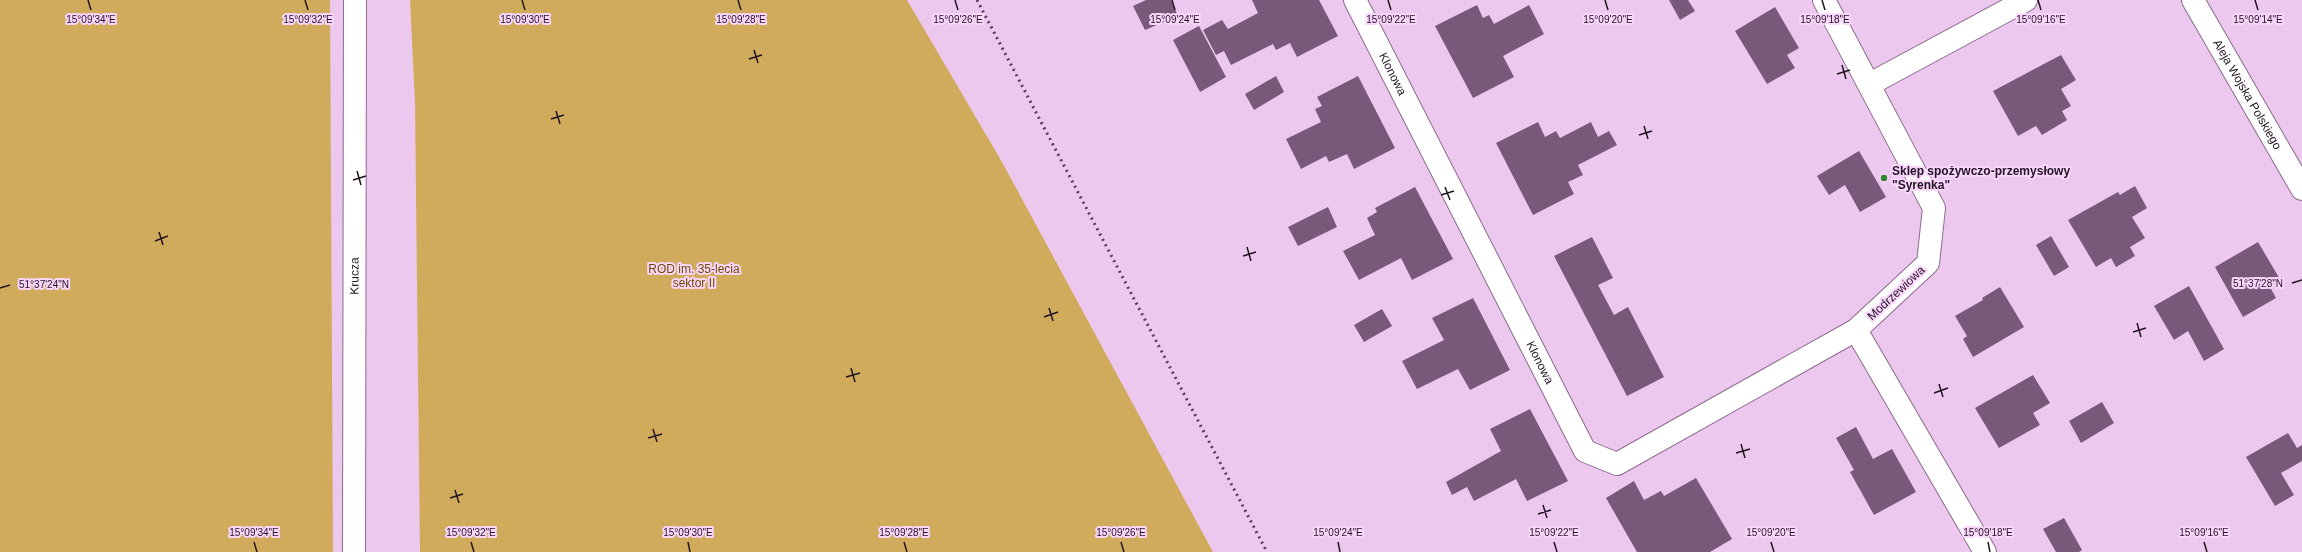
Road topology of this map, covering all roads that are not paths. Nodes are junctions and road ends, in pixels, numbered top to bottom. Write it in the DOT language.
graph roads {
  1 [pos="355,0"];
  2 [pos="1355,0"];
  3 [pos="1824,0"];
  4 [pos="2026,0"];
  5 [pos="2193,0"];
  6 [pos="1870,84"];
  7 [pos="2302,189"];
  8 [pos="1856,330"];
  9 [pos="354,552"];
  10 [pos="1985,552"];
  1 -- 9 [label="street, Krucza"];
  2 -- 8 [label="street, Klonowa"];
  3 -- 6 [label="street, Modrzewiowa"];
  4 -- 6 [label="street"];
  5 -- 7 [label="street, Aleja Wojska Polskiego"];
  6 -- 8 [label="street, Modrzewiowa"];
  8 -- 10 [label="street, Modrzewiowa"];
}
